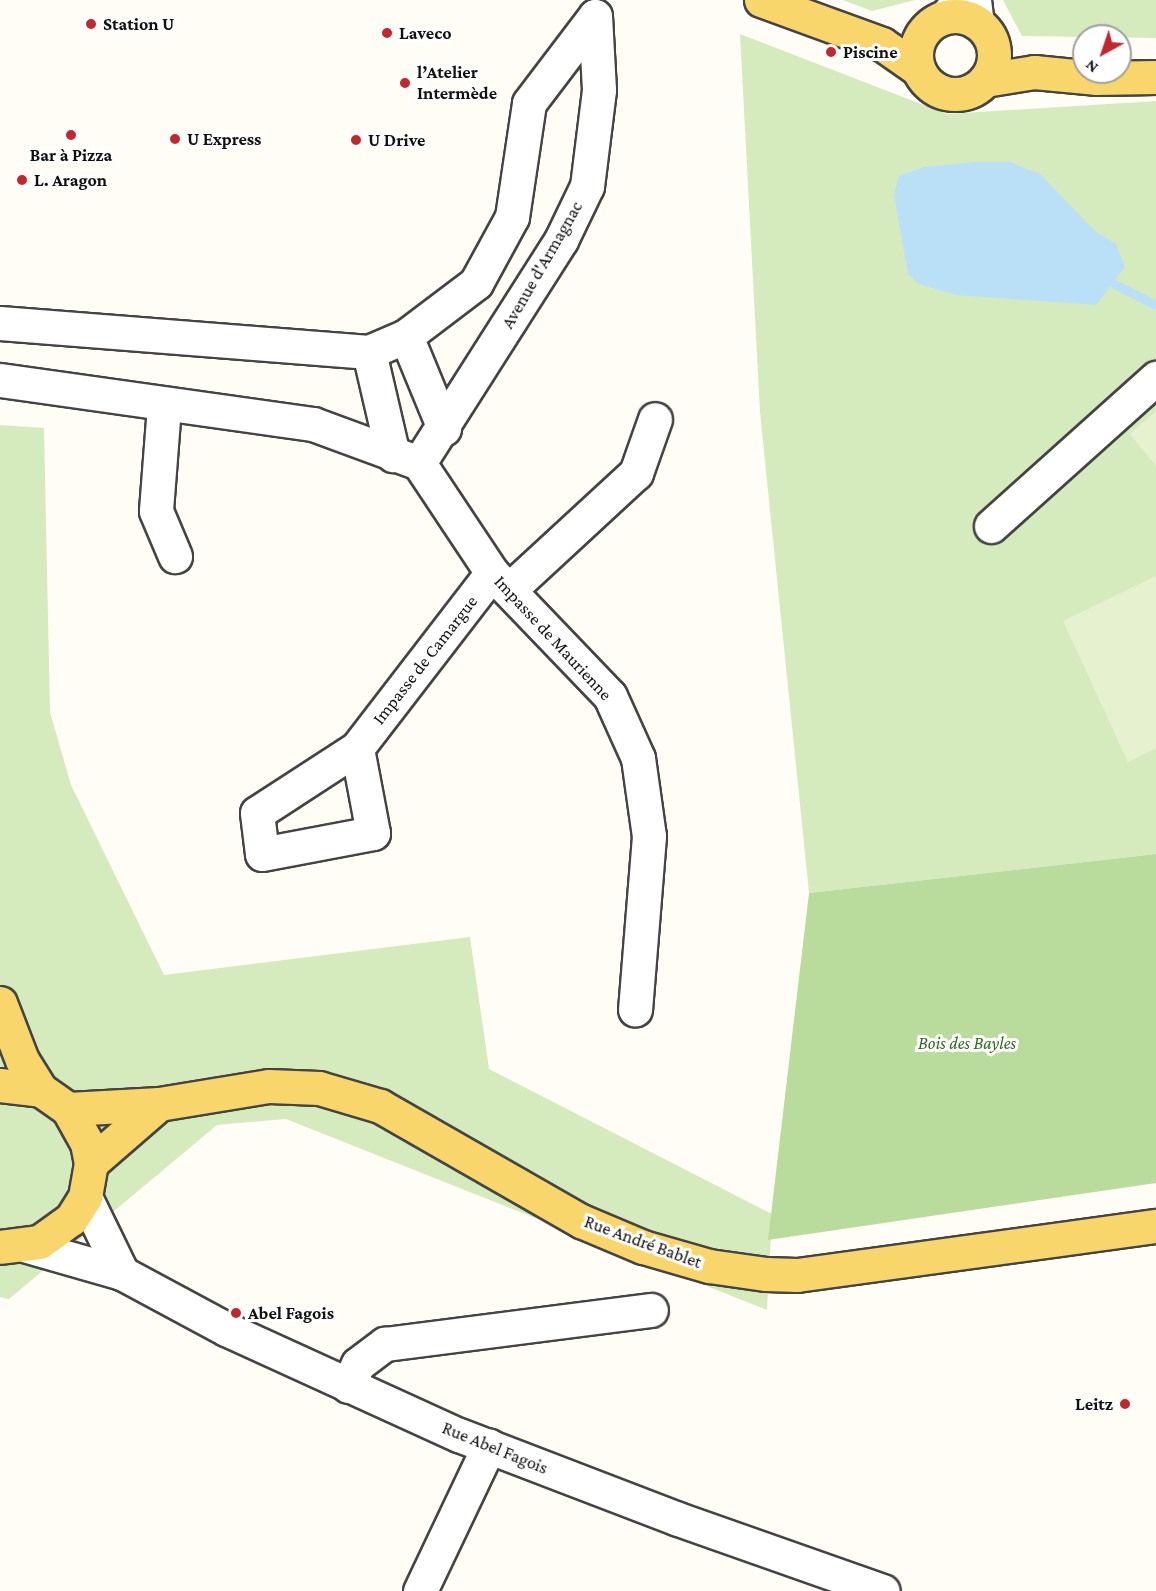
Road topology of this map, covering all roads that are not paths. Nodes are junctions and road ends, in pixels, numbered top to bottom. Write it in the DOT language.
graph roads {
  1 [pos="761,0"];
  2 [pos="599,8"];
  3 [pos="957,13"];
  4 [pos="882,44"];
  5 [pos="989,65"];
  6 [pos="918,69"];
  7 [pos="1156,77"];
  8 [pos="0,323"];
  9 [pos="406,336"];
  10 [pos="369,352"];
  11 [pos="1156,378"];
  12 [pos="0,380"];
  13 [pos="164,406"];
  14 [pos="655,420"];
  15 [pos="444,428"];
  16 [pos="406,459"];
  17 [pos="991,526"];
  18 [pos="175,556"];
  19 [pos="500,581"];
  20 [pos="357,748"];
  21 [pos="0,1003"];
  22 [pos="635,1009"];
  23 [pos="0,1085"];
  24 [pos="41,1090"];
  25 [pos="159,1104"];
  26 [pos="68,1109"];
  27 [pos="91,1163"];
  28 [pos="85,1197"];
  29 [pos="1156,1226"];
  30 [pos="9,1249"];
  31 [pos="122,1273"];
  32 [pos="651,1310"];
  33 [pos="348,1386"];
  34 [pos="489,1446"];
  35 [pos="420,1591"];
  36 [pos="883,1591"];
  1 -- 4 [label="main road"];
  2 -- 9 [label="street, Avenue d'Armagnac"];
  2 -- 15 [label="street, Avenue d'Armagnac"];
  3 -- 4 [label="main road"];
  3 -- 5 [label="main road"];
  3 -- 6 [label="main road"];
  4 -- 6 [label="main road"];
  5 -- 6 [label="main road"];
  5 -- 7 [label="main road"];
  8 -- 10 [label="street, Avenue d'Armagnac"];
  9 -- 10 [label="street, Avenue d'Armagnac"];
  9 -- 15 [label="street"];
  10 -- 16 [label="street"];
  11 -- 17 [label="street"];
  12 -- 13 [label="street"];
  13 -- 16 [label="street"];
  13 -- 18 [label="street"];
  14 -- 19 [label="street, Impasse de Camargue"];
  15 -- 16 [label="street, Avenue d'Armagnac"];
  16 -- 19 [label="street, Impasse de Maurienne"];
  19 -- 20 [label="street, Impasse de Camargue"];
  19 -- 22 [label="street, Impasse de Maurienne"];
  21 -- 24 [label="main road"];
  23 -- 24 [label="main road"];
  24 -- 26 [label="main road"];
  25 -- 26 [label="main road, Rue André Bablet"];
  25 -- 27 [label="main road"];
  25 -- 29 [label="main road, Rue André Bablet"];
  26 -- 27 [label="main road"];
  27 -- 28 [label="main road"];
  28 -- 30 [label="main road"];
  28 -- 31 [label="street"];
  30 -- 31 [label="street, Rue Abel Fagois"];
  31 -- 33 [label="street, Rue Abel Fagois"];
  32 -- 33 [label="street"];
  33 -- 34 [label="street, Rue Abel Fagois"];
  34 -- 35 [label="street"];
  34 -- 36 [label="street, Rue Abel Fagois"];
}
